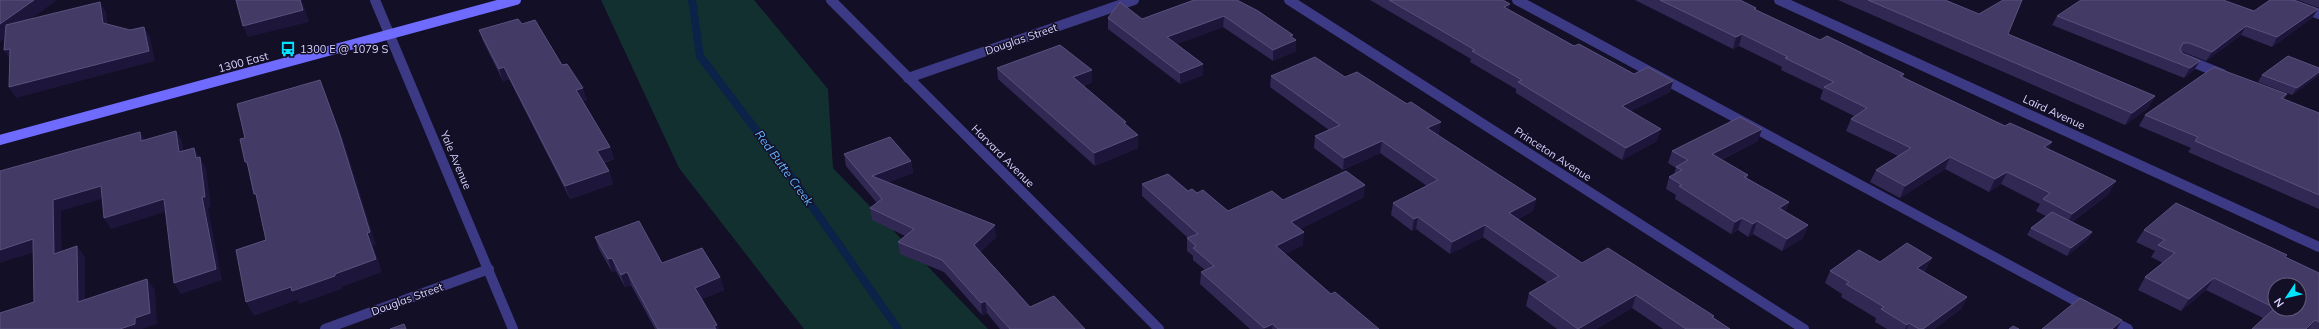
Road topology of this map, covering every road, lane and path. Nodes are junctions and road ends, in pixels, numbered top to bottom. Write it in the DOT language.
graph roads {
  1 [pos="375,0"];
  2 [pos="516,0"];
  3 [pos="831,0"];
  4 [pos="1134,0"];
  5 [pos="1289,0"];
  6 [pos="1517,0"];
  7 [pos="1779,0"];
  8 [pos="2279,0"];
  9 [pos="2319,14"];
  10 [pos="390,34"];
  11 [pos="2181,58"];
  12 [pos="908,78"];
  13 [pos="2232,78"];
  14 [pos="0,140"];
  15 [pos="2319,247"];
  16 [pos="489,269"];
  17 [pos="325,329"];
  18 [pos="513,329"];
  19 [pos="1158,329"];
  20 [pos="1804,329"];
  21 [pos="2128,329"];
  1 -- 10 [label="street, Yale Avenue"];
  2 -- 10 [label="main road, 1300 East"];
  3 -- 12 [label="street, Harvard Avenue"];
  4 -- 12 [label="street, Douglas Street"];
  5 -- 20 [label="street, Princeton Avenue"];
  6 -- 21 [label="street"];
  7 -- 15 [label="street, Laird Avenue"];
  8 -- 9 [label="street"];
  10 -- 14 [label="main road, 1300 East"];
  10 -- 16 [label="street, Yale Avenue"];
  11 -- 13 [label="street"];
  12 -- 19 [label="street, Harvard Avenue"];
  16 -- 17 [label="street, Douglas Street"];
  16 -- 18 [label="street, Yale Avenue"];
}
